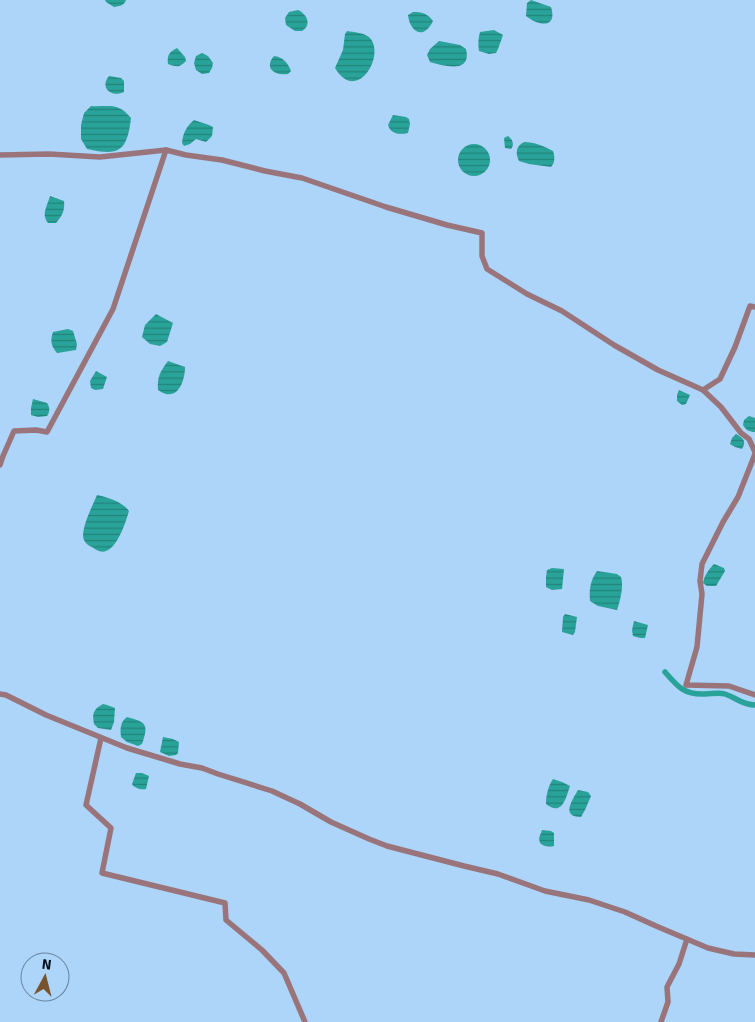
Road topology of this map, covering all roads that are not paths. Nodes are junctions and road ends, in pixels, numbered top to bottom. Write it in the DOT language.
graph roads {
  1 [pos="166,150"];
  2 [pos="0,155"];
  3 [pos="755,307"];
  4 [pos="703,390"];
  5 [pos="755,453"];
  6 [pos="0,465"];
  7 [pos="0,694"];
  8 [pos="755,695"];
  9 [pos="101,738"];
  10 [pos="687,939"];
  11 [pos="755,955"];
  12 [pos="305,1022"];
  13 [pos="661,1022"];
  1 -- 2 [label="street"];
  1 -- 4 [label="street"];
  1 -- 6 [label="street"];
  3 -- 4 [label="street"];
  4 -- 5 [label="street"];
  5 -- 8 [label="street"];
  7 -- 9 [label="street"];
  9 -- 10 [label="street"];
  9 -- 12 [label="street"];
  10 -- 11 [label="street"];
  10 -- 13 [label="street"];
}
